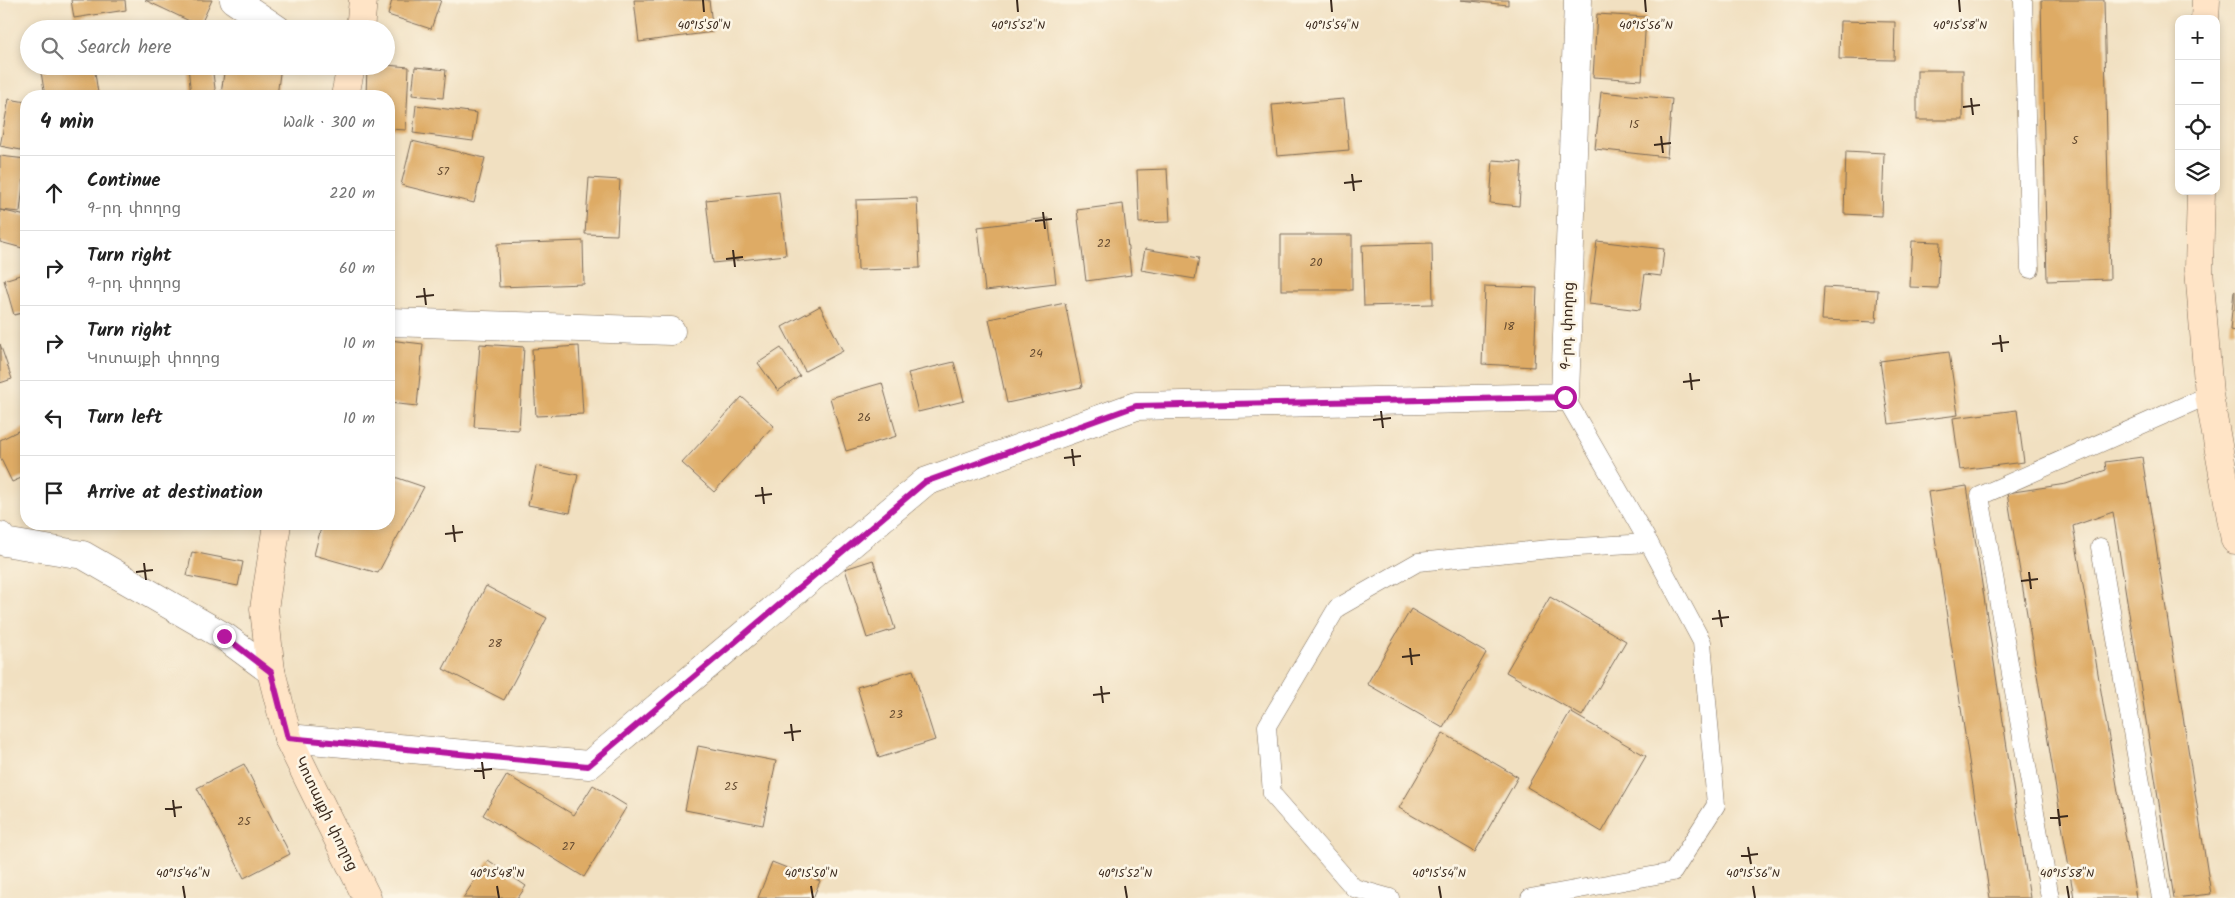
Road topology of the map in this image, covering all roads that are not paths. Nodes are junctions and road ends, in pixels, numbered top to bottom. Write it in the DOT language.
graph roads {
  1 [pos="234,0"];
  2 [pos="364,0"];
  3 [pos="1578,0"];
  4 [pos="2023,0"];
  5 [pos="2206,0"];
  6 [pos="2205,15"];
  7 [pos="264,20"];
  8 [pos="361,20"];
  9 [pos="2201,195"];
  10 [pos="2030,269"];
  11 [pos="395,322"];
  12 [pos="671,331"];
  13 [pos="2209,395"];
  14 [pos="1565,397"];
  15 [pos="276,530"];
  16 [pos="2235,540"];
  17 [pos="1,541"];
  18 [pos="1649,543"];
  19 [pos="2100,547"];
  20 [pos="271,672"];
  21 [pos="288,738"];
  22 [pos="367,898"];
  23 [pos="1390,898"];
  24 [pos="1530,898"];
  25 [pos="2050,898"];
  26 [pos="2161,898"];
  1 -- 7 [label="street"];
  2 -- 8 [label="main road"];
  3 -- 14 [label="street, 9-րդ փողոց"];
  4 -- 10 [label="lane"];
  5 -- 6 [label="main road"];
  9 -- 13 [label="main road"];
  11 -- 12 [label="street"];
  13 -- 16 [label="main road"];
  13 -- 25 [label="lane"];
  14 -- 18 [label="lane"];
  14 -- 21 [label="street"];
  15 -- 20 [label="main road, Կոտայքի փողոց"];
  17 -- 20 [label="street"];
  18 -- 23 [label="lane"];
  18 -- 24 [label="lane"];
  19 -- 26 [label="lane"];
  20 -- 21 [label="main road, Կոտայքի փողոց"];
  21 -- 22 [label="main road, Կոտայքի փողոց"];
}
